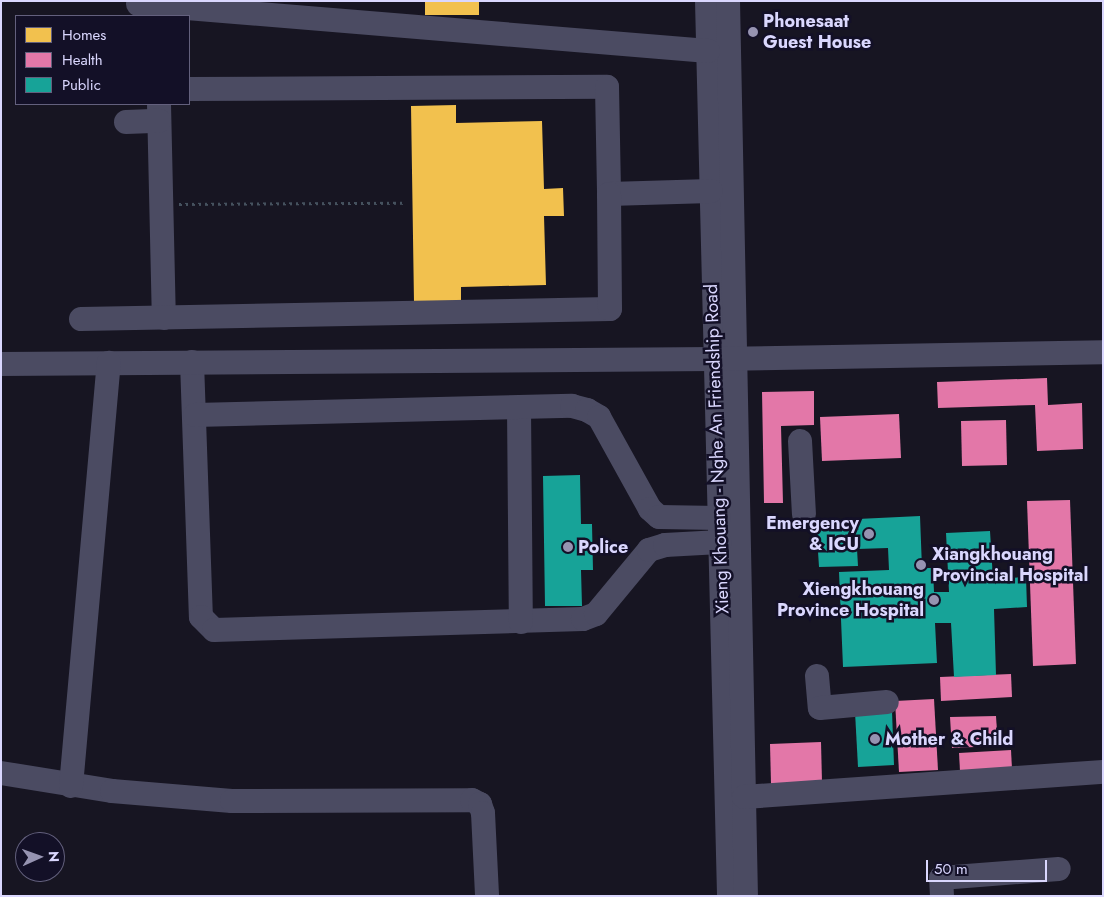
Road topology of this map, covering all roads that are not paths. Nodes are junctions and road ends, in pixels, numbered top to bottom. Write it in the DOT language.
graph roads {
  1 [pos="707,1"];
  2 [pos="728,1"];
  3 [pos="138,4"];
  4 [pos="708,51"];
  5 [pos="190,89"];
  6 [pos="159,113"];
  7 [pos="126,122"];
  8 [pos="710,192"];
  9 [pos="609,194"];
  10 [pos="164,318"];
  11 [pos="81,319"];
  12 [pos="1103,352"];
  13 [pos="725,358"];
  14 [pos="192,362"];
  15 [pos="109,363"];
  16 [pos="1,364"];
  17 [pos="519,408"];
  18 [pos="194,415"];
  19 [pos="800,441"];
  20 [pos="804,514"];
  21 [pos="719,518"];
  22 [pos="720,542"];
  23 [pos="521,622"];
  24 [pos="817,676"];
  25 [pos="887,702"];
  26 [pos="1103,772"];
  27 [pos="1,773"];
  28 [pos="71,786"];
  29 [pos="744,797"];
  30 [pos="1059,869"];
  31 [pos="980,885"];
  32 [pos="487,896"];
  33 [pos="729,896"];
  34 [pos="746,896"];
  35 [pos="942,896"];
  1 -- 4 [label="street, Xieng Khouang - Nghe An Friendship Road"];
  2 -- 13 [label="street, Xieng Khouang - Nghe An Friendship Road"];
  3 -- 4 [label="street"];
  4 -- 8 [label="street, Xieng Khouang - Nghe An Friendship Road"];
  5 -- 9 [label="street"];
  6 -- 7 [label="street"];
  6 -- 10 [label="street"];
  8 -- 9 [label="street"];
  8 -- 13 [label="street, Xieng Khouang - Nghe An Friendship Road"];
  9 -- 10 [label="street"];
  10 -- 11 [label="street"];
  12 -- 13 [label="street"];
  13 -- 14 [label="street"];
  13 -- 21 [label="street, Xieng Khouang - Nghe An Friendship Road"];
  13 -- 29 [label="street, Xieng Khouang - Nghe An Friendship Road"];
  14 -- 15 [label="street"];
  14 -- 18 [label="street"];
  15 -- 16 [label="street"];
  15 -- 28 [label="street"];
  17 -- 18 [label="street"];
  17 -- 21 [label="street"];
  17 -- 23 [label="street"];
  18 -- 23 [label="street"];
  19 -- 20 [label="street"];
  21 -- 22 [label="street, Xieng Khouang - Nghe An Friendship Road"];
  22 -- 23 [label="street"];
  22 -- 33 [label="street, Xieng Khouang - Nghe An Friendship Road"];
  24 -- 25 [label="street"];
  26 -- 29 [label="street"];
  27 -- 28 [label="street"];
  28 -- 32 [label="street"];
  29 -- 34 [label="street, Xieng Khouang - Nghe An Friendship Road"];
  30 -- 31 [label="street"];
  31 -- 35 [label="street"];
}
